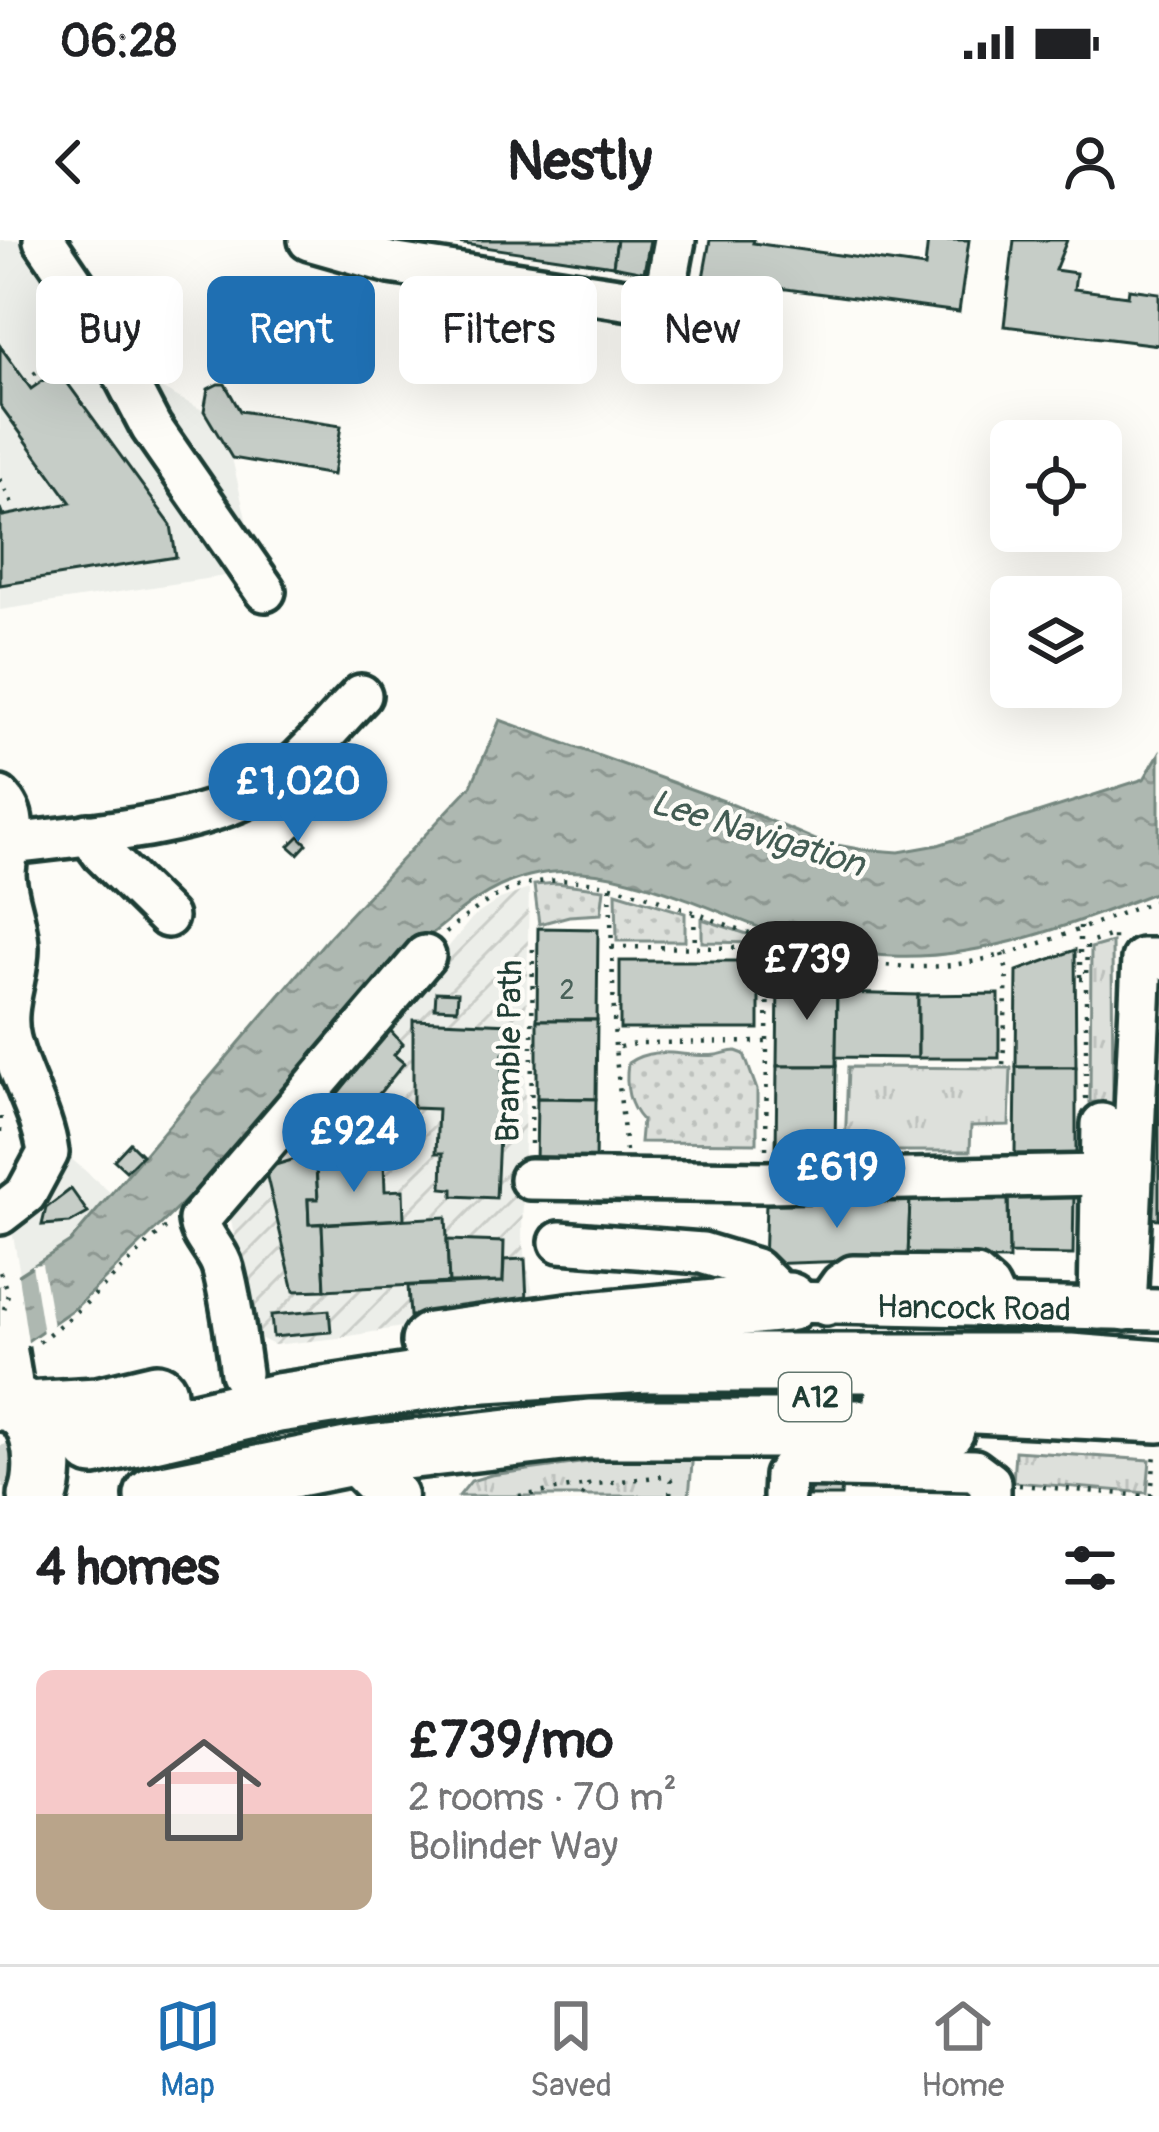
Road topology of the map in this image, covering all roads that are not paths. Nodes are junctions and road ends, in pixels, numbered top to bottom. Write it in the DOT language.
graph roads {
  1 [pos="44,240"];
  2 [pos="309,240"];
  3 [pos="675,240"];
  4 [pos="397,262"];
  5 [pos="265,591"];
  6 [pos="361,695"];
  7 [pos="0,797"];
  8 [pos="88,834"];
  9 [pos="11,844"];
  10 [pos="167,916"];
  11 [pos="425,956"];
  12 [pos="1159,959"];
  13 [pos="1102,1124"];
  14 [pos="530,1171"];
  15 [pos="1100,1175"];
  16 [pos="0,1214"];
  17 [pos="560,1243"];
  18 [pos="807,1303"];
  19 [pos="1128,1310"];
  20 [pos="576,1322"];
  21 [pos="1070,1363"];
  22 [pos="1159,1370"];
  23 [pos="10,1371"];
  24 [pos="241,1373"];
  25 [pos="1158,1433"];
  26 [pos="352,1456"];
  27 [pos="116,1473"];
  28 [pos="785,1486"];
  29 [pos="999,1490"];
  30 [pos="38,1496"];
  31 [pos="392,1496"];
  1 -- 5 [label="street"];
  2 -- 4 [label="street"];
  3 -- 4 [label="street"];
  6 -- 8 [label="street"];
  7 -- 9 [label="street"];
  8 -- 9 [label="street"];
  8 -- 10 [label="street"];
  9 -- 16 [label="street"];
  11 -- 24 [label="street"];
  12 -- 19 [label="street"];
  13 -- 15 [label="street"];
  14 -- 15 [label="street"];
  15 -- 19 [label="street"];
  17 -- 18 [label="street"];
  18 -- 19 [label="street, Hancock Road"];
  18 -- 20 [label="highway"];
  20 -- 21 [label="highway, A12"];
  20 -- 24 [label="highway, A12"];
  21 -- 22 [label="highway, A12"];
  21 -- 27 [label="highway, A12"];
  23 -- 24 [label="highway, A12"];
  23 -- 30 [label="highway"];
  25 -- 26 [label="highway, A12"];
  25 -- 27 [label="highway, A12"];
  26 -- 27 [label="highway, A12"];
  26 -- 31 [label="main road"];
  28 -- 29 [label="street"];
}
